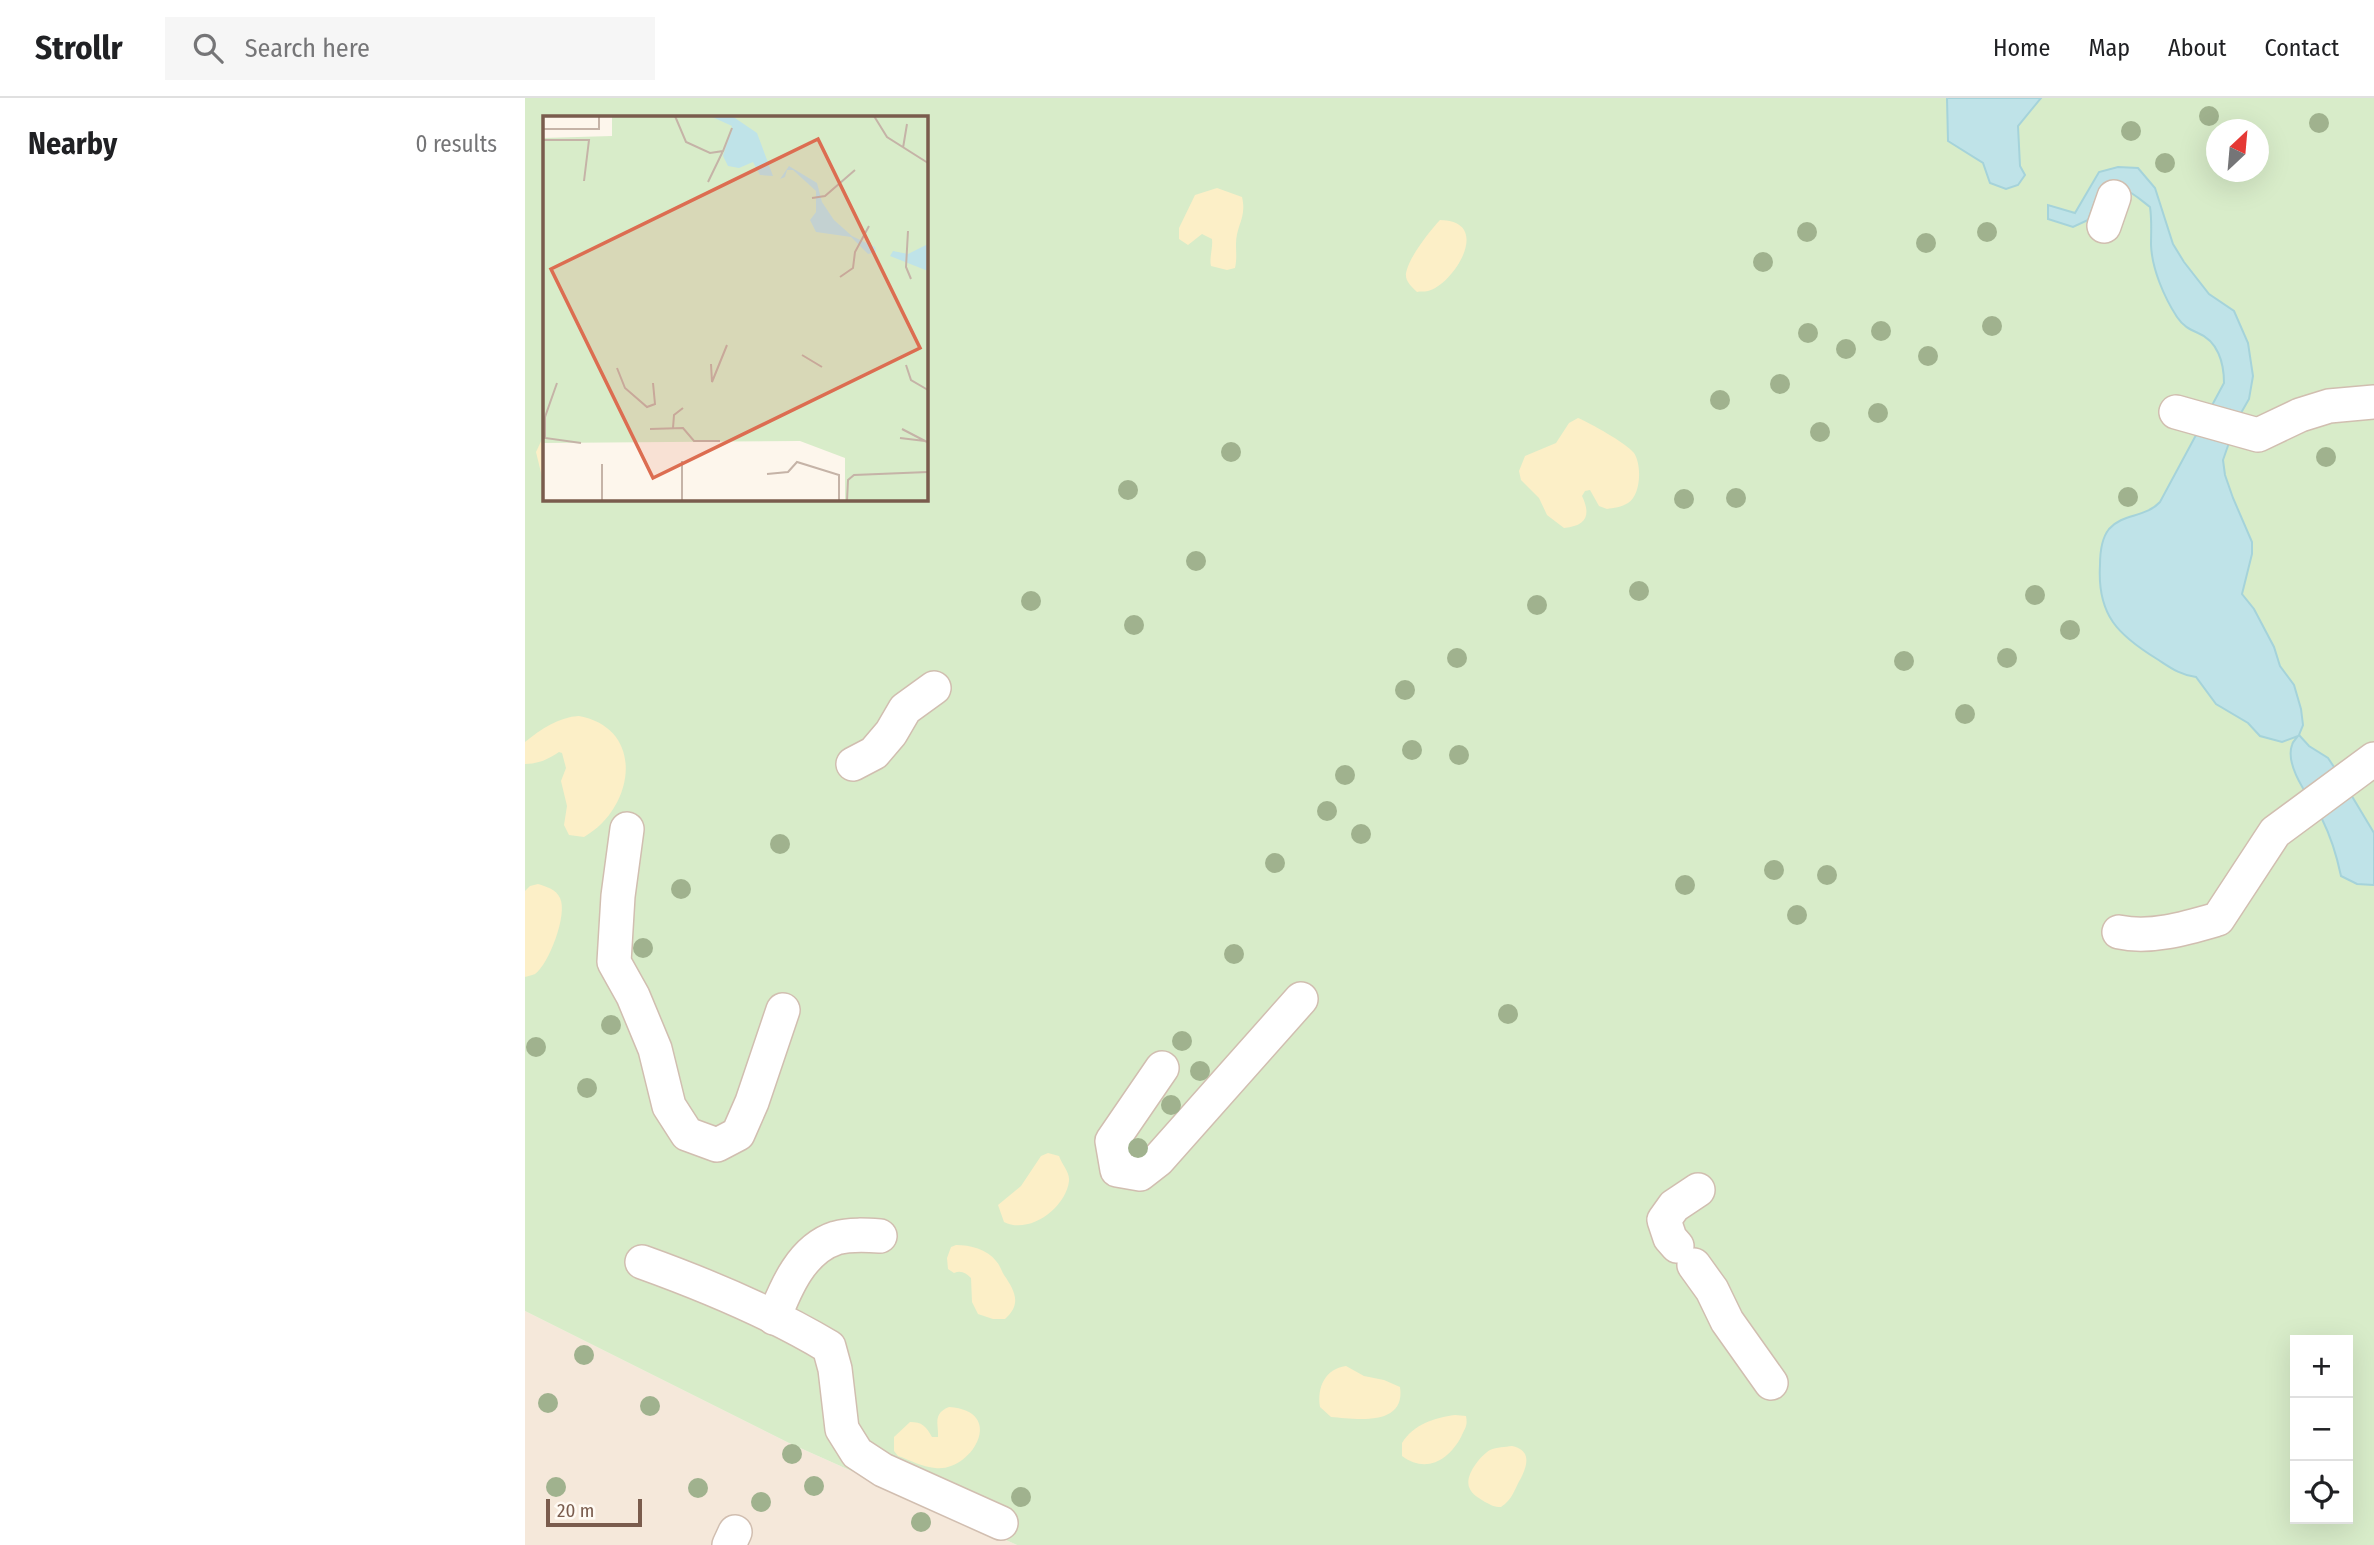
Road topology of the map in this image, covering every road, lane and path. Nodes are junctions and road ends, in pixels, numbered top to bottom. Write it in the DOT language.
graph roads {
  1 [pos="2374,402"];
  2 [pos="2188,415"];
  3 [pos="934,688"];
  4 [pos="2374,760"];
  5 [pos="853,764"];
  6 [pos="627,829"];
  7 [pos="2119,932"];
  8 [pos="1301,999"];
  9 [pos="783,1010"];
  10 [pos="1162,1068"];
  11 [pos="1698,1190"];
  12 [pos="880,1236"];
  13 [pos="642,1262"];
  14 [pos="774,1318"];
  15 [pos="1771,1383"];
  16 [pos="1000,1523"];
  1 -- 2 [label="lane"];
  3 -- 5 [label="lane"];
  4 -- 7 [label="lane"];
  6 -- 9 [label="lane"];
  8 -- 10 [label="lane"];
  11 -- 15 [label="lane"];
  12 -- 14 [label="lane"];
  13 -- 14 [label="lane"];
  14 -- 16 [label="lane"];
}
